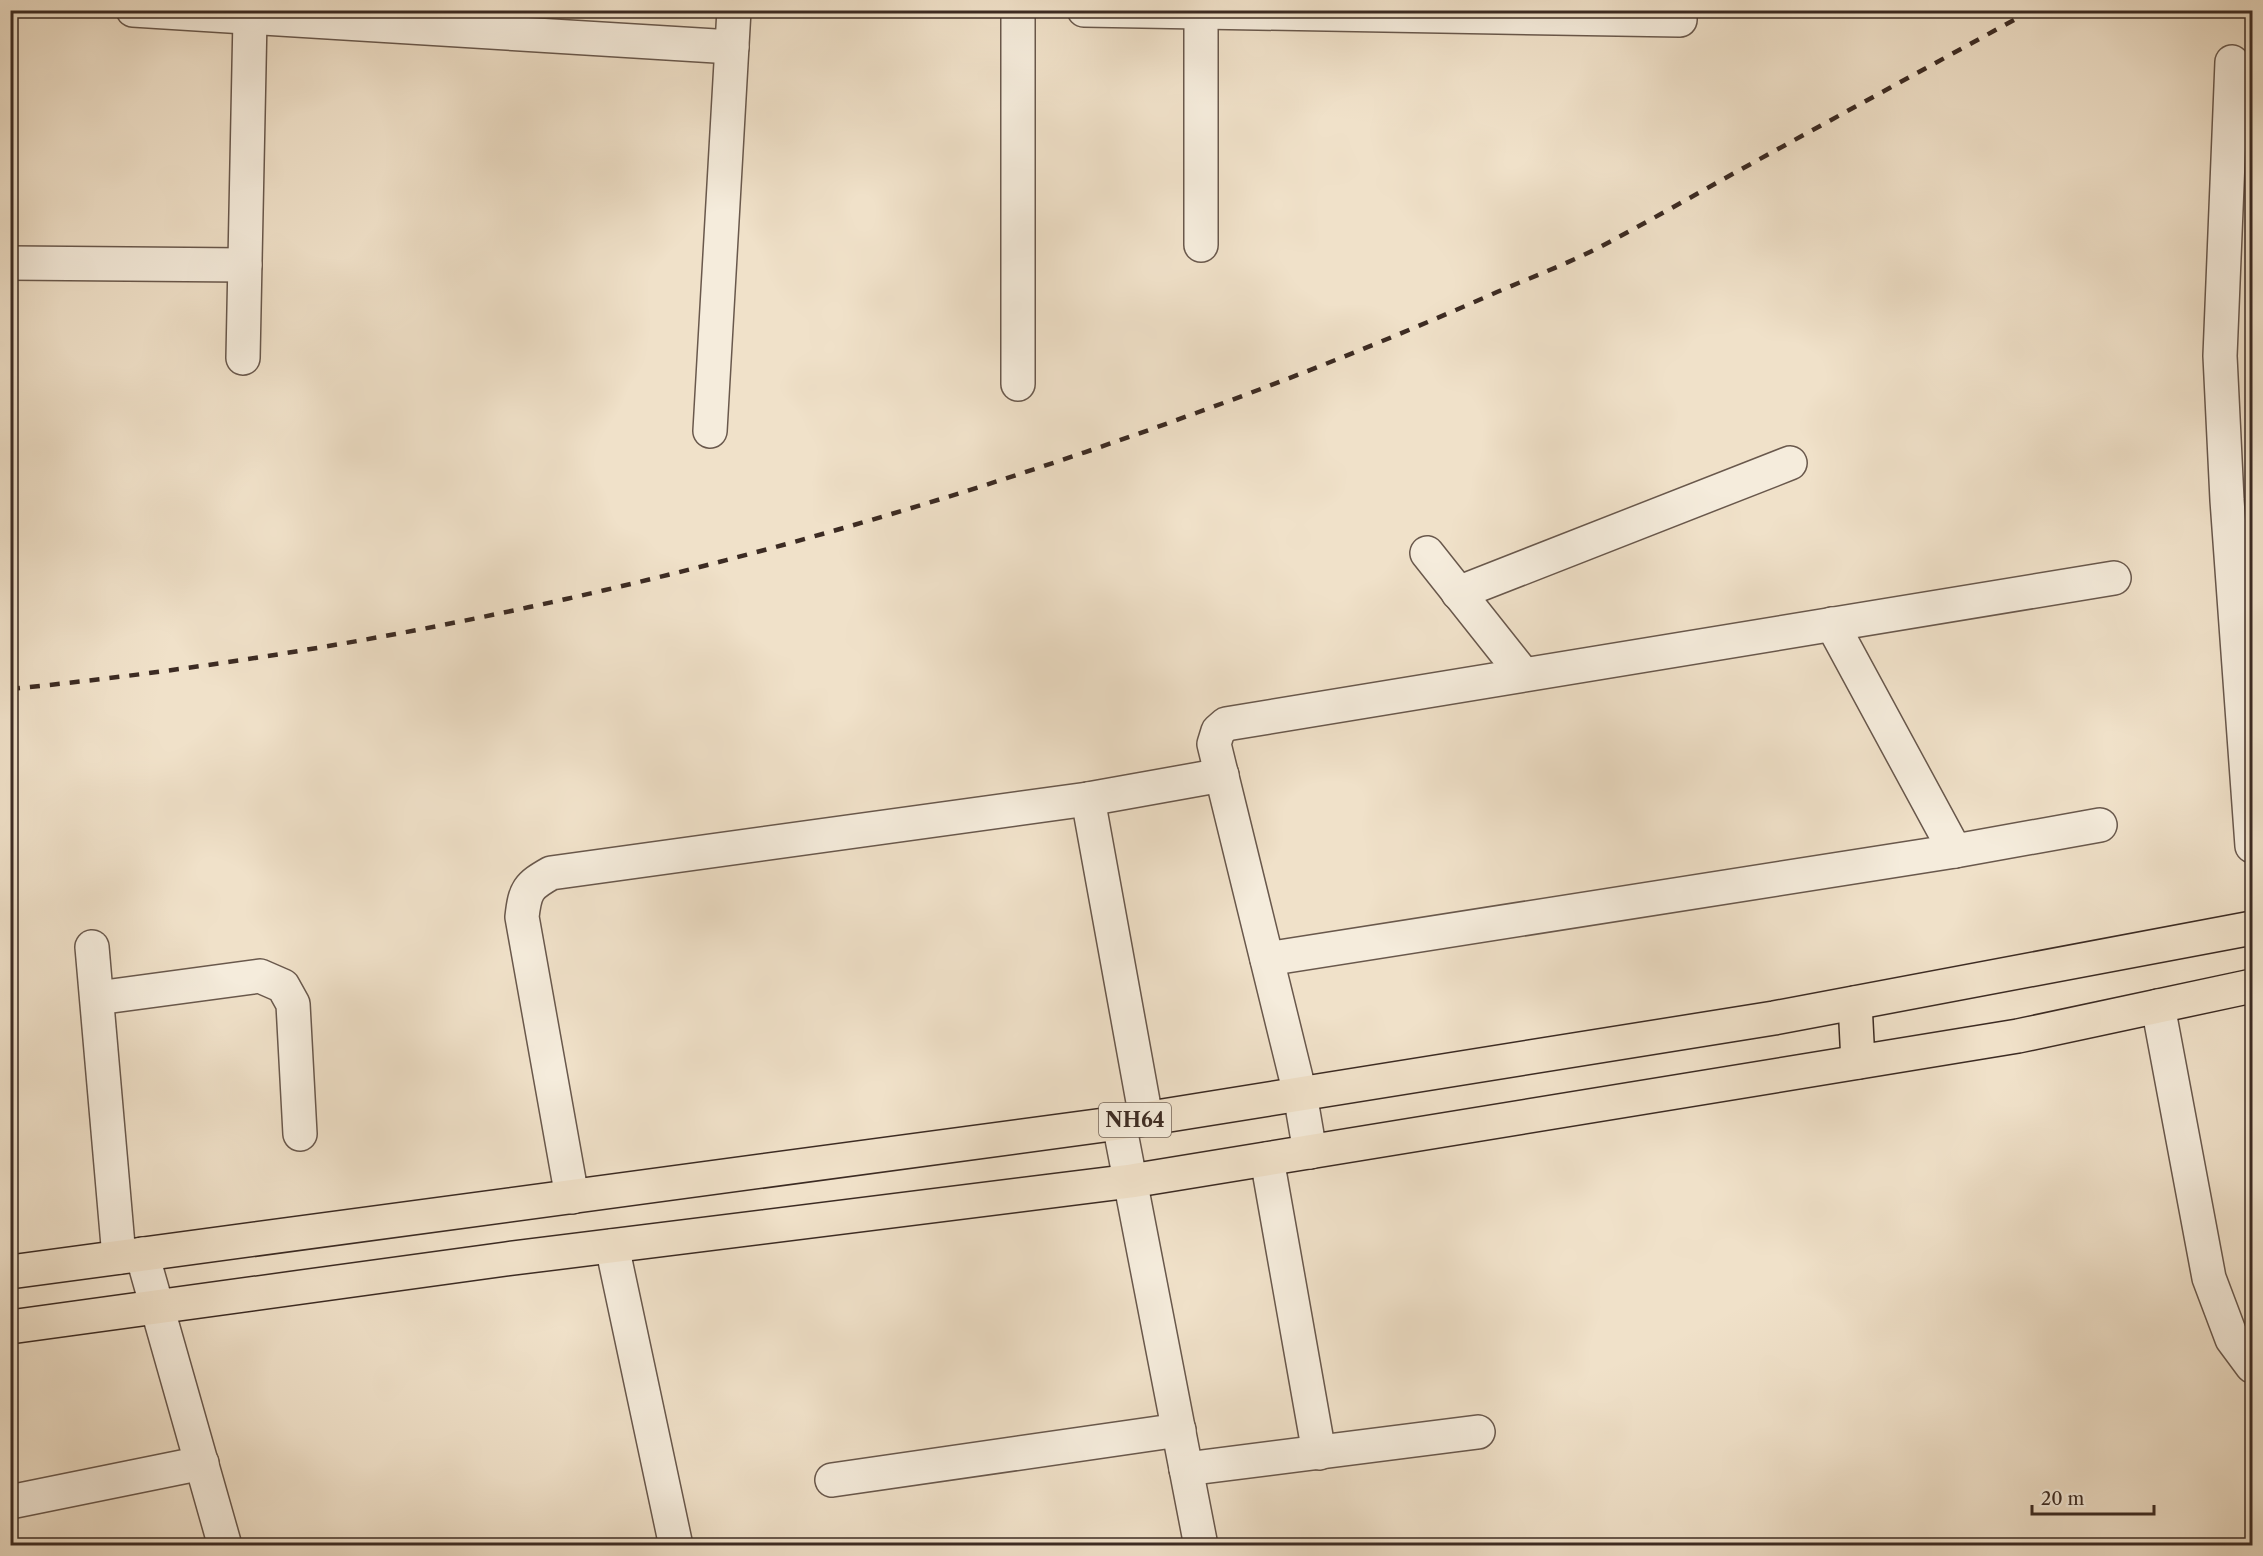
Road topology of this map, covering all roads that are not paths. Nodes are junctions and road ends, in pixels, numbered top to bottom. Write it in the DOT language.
graph roads {
  1 [pos="133,10"];
  2 [pos="734,10"];
  3 [pos="1018,10"];
  4 [pos="1084,10"];
  5 [pos="1680,10"];
  6 [pos="1096,11"];
  7 [pos="1201,13"];
  8 [pos="250,18"];
  9 [pos="732,47"];
  10 [pos="2232,62"];
  11 [pos="2241,170"];
  12 [pos="1201,245"];
  13 [pos="10,263"];
  14 [pos="245,265"];
  15 [pos="243,358"];
  16 [pos="1018,384"];
  17 [pos="710,431"];
  18 [pos="1790,463"];
  19 [pos="2240,502"];
  20 [pos="1427,553"];
  21 [pos="2114,578"];
  22 [pos="1458,592"];
  23 [pos="1832,624"];
  24 [pos="1523,675"];
  25 [pos="1222,775"];
  26 [pos="1088,800"];
  27 [pos="2100,825"];
  28 [pos="2253,846"];
  29 [pos="1955,850"];
  30 [pos="2253,928"];
  31 [pos="92,947"];
  32 [pos="1267,959"];
  33 [pos="2253,986"];
  34 [pos="97,998"];
  35 [pos="1855,1003"];
  36 [pos="2158,1006"];
  37 [pos="1858,1062"];
  38 [pos="1300,1094"];
  39 [pos="1132,1120"];
  40 [pos="300,1134"];
  41 [pos="1310,1152"];
  42 [pos="1268,1159"];
  43 [pos="1131,1181"];
  44 [pos="572,1197"];
  45 [pos="612,1246"];
  46 [pos="130,1256"];
  47 [pos="10,1272"];
  48 [pos="158,1307"];
  49 [pos="10,1327"];
  50 [pos="2253,1366"];
  51 [pos="1179,1430"];
  52 [pos="1478,1432"];
  53 [pos="1319,1452"];
  54 [pos="202,1463"];
  55 [pos="1186,1469"];
  56 [pos="832,1480"];
  57 [pos="10,1502"];
  58 [pos="672,1544"];
  59 [pos="225,1545"];
  60 [pos="1201,1545"];
  1 -- 8 [label="street"];
  2 -- 9 [label="street"];
  3 -- 16 [label="street"];
  4 -- 6 [label="street"];
  5 -- 7 [label="street"];
  6 -- 7 [label="street"];
  7 -- 12 [label="street"];
  8 -- 9 [label="street"];
  8 -- 14 [label="street"];
  9 -- 17 [label="street"];
  10 -- 11 [label="street"];
  11 -- 19 [label="street"];
  13 -- 14 [label="street"];
  14 -- 15 [label="street"];
  18 -- 22 [label="street"];
  19 -- 28 [label="street"];
  20 -- 22 [label="street"];
  21 -- 23 [label="street"];
  22 -- 24 [label="street"];
  23 -- 24 [label="street"];
  23 -- 29 [label="street"];
  24 -- 25 [label="street"];
  25 -- 26 [label="street"];
  25 -- 32 [label="street"];
  26 -- 39 [label="street"];
  26 -- 44 [label="street"];
  27 -- 29 [label="street"];
  29 -- 32 [label="street"];
  30 -- 35 [label="highway, NH64"];
  31 -- 34 [label="street"];
  32 -- 38 [label="street"];
  33 -- 36 [label="highway"];
  34 -- 40 [label="street"];
  34 -- 46 [label="street"];
  35 -- 37 [label="highway"];
  35 -- 38 [label="highway, NH64"];
  36 -- 37 [label="highway"];
  36 -- 50 [label="street"];
  37 -- 41 [label="highway"];
  38 -- 39 [label="highway, NH64"];
  38 -- 41 [label="street"];
  39 -- 43 [label="street"];
  39 -- 44 [label="highway, NH64"];
  41 -- 42 [label="highway"];
  42 -- 43 [label="highway"];
  42 -- 53 [label="street"];
  43 -- 45 [label="highway"];
  43 -- 51 [label="street"];
  44 -- 46 [label="highway, NH64"];
  45 -- 48 [label="highway"];
  45 -- 58 [label="street"];
  46 -- 47 [label="highway, NH64"];
  46 -- 48 [label="street"];
  48 -- 49 [label="highway"];
  48 -- 54 [label="street"];
  51 -- 55 [label="street"];
  51 -- 56 [label="street"];
  52 -- 53 [label="street"];
  53 -- 55 [label="street"];
  54 -- 57 [label="street"];
  54 -- 59 [label="street"];
  55 -- 60 [label="street"];
}
